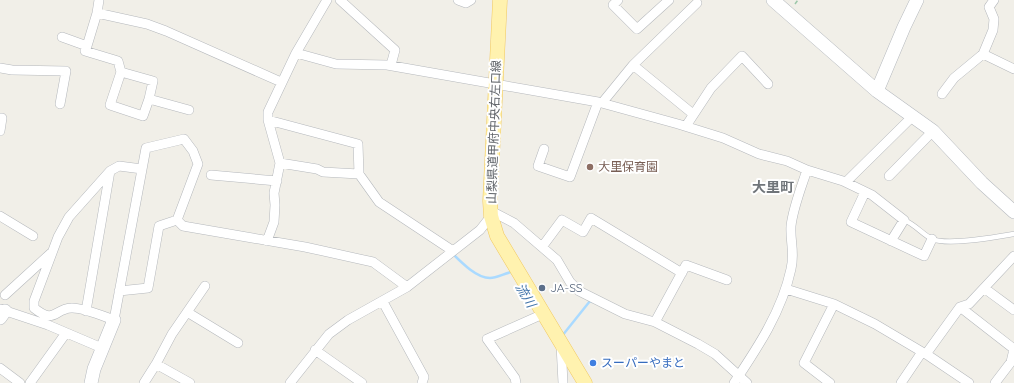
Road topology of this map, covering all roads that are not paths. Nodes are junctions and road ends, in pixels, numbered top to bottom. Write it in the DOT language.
graph roads {
  1 [pos="99,0"];
  2 [pos="327,0"];
  3 [pos="340,0"];
  4 [pos="458,0"];
  5 [pos="471,0"];
  6 [pos="500,0"];
  7 [pos="618,0"];
  8 [pos="669,0"];
  9 [pos="773,0"];
  10 [pos="994,0"];
  11 [pos="913,2"];
  12 [pos="697,3"];
  13 [pos="97,13"];
  14 [pos="62,37"];
  15 [pos="87,46"];
  16 [pos="296,53"];
  17 [pos="983,54"];
  18 [pos="391,65"];
  19 [pos="633,65"];
  20 [pos="0,68"];
  21 [pos="1014,69"];
  22 [pos="121,72"];
  23 [pos="280,82"];
  24 [pos="768,84"];
  25 [pos="495,85"];
  26 [pos="877,91"];
  27 [pos="942,94"];
  28 [pos="149,99"];
  29 [pos="600,102"];
  30 [pos="60,104"];
  31 [pos="189,110"];
  32 [pos="693,114"];
  33 [pos="913,116"];
  34 [pos="0,118"];
  35 [pos="268,120"];
  36 [pos="686,126"];
  37 [pos="0,131"];
  38 [pos="934,131"];
  39 [pos="544,149"];
  40 [pos="280,163"];
  41 [pos="142,169"];
  42 [pos="807,170"];
  43 [pos="110,171"];
  44 [pos="359,174"];
  45 [pos="211,175"];
  46 [pos="889,176"];
  47 [pos="277,182"];
  48 [pos="846,182"];
  49 [pos="866,192"];
  50 [pos="1014,212"];
  51 [pos="491,214"];
  52 [pos="0,216"];
  53 [pos="177,220"];
  54 [pos="904,220"];
  55 [pos="1014,234"];
  56 [pos="33,236"];
  57 [pos="932,239"];
  58 [pos="267,241"];
  59 [pos="891,241"];
  60 [pos="542,246"];
  61 [pos="453,251"];
  62 [pos="52,252"];
  63 [pos="1014,256"];
  64 [pos="682,273"];
  65 [pos="727,280"];
  66 [pos="205,286"];
  67 [pos="407,287"];
  68 [pos="984,288"];
  69 [pos="786,289"];
  70 [pos="119,291"];
  71 [pos="5,295"];
  72 [pos="383,302"];
  73 [pos="834,304"];
  74 [pos="960,307"];
  75 [pos="1014,310"];
  76 [pos="86,311"];
  77 [pos="187,312"];
  78 [pos="2,313"];
  79 [pos="539,315"];
  80 [pos="114,320"];
  81 [pos="655,322"];
  82 [pos="66,333"];
  83 [pos="558,338"];
  84 [pos="238,343"];
  85 [pos="102,348"];
  86 [pos="315,350"];
  87 [pos="924,353"];
  88 [pos="1013,363"];
  89 [pos="156,364"];
  90 [pos="0,368"];
  91 [pos="737,379"];
  92 [pos="20,383"];
  93 [pos="30,383"];
  94 [pos="91,383"];
  95 [pos="144,383"];
  96 [pos="190,383"];
  97 [pos="290,383"];
  98 [pos="362,383"];
  99 [pos="422,383"];
  100 [pos="516,383"];
  101 [pos="563,383"];
  102 [pos="585,383"];
  103 [pos="747,383"];
  104 [pos="830,383"];
  105 [pos="901,383"];
  106 [pos="969,383"];
  107 [pos="995,383"];
  1 -- 13 [label="street"];
  2 -- 16 [label="street"];
  3 -- 18 [label="street"];
  4 -- 5 [label="street"];
  6 -- 25 [label="main road, 山梨県道甲府中央右左口線"];
  7 -- 8 [label="street"];
  9 -- 26 [label="street"];
  10 -- 17 [label="street"];
  11 -- 26 [label="street"];
  12 -- 19 [label="street"];
  13 -- 15 [label="street"];
  13 -- 23 [label="street"];
  14 -- 15 [label="street"];
  15 -- 22 [label="street"];
  16 -- 18 [label="street"];
  16 -- 23 [label="street"];
  17 -- 21 [label="street"];
  17 -- 27 [label="street"];
  18 -- 25 [label="street"];
  19 -- 29 [label="street"];
  19 -- 32 [label="street"];
  20 -- 30 [label="street"];
  22 -- 28 [label="street"];
  22 -- 28 [label="street"];
  23 -- 35 [label="street"];
  24 -- 32 [label="street"];
  25 -- 29 [label="street"];
  25 -- 51 [label="main road, 山梨県道甲府中央右左口線"];
  26 -- 33 [label="street"];
  28 -- 31 [label="street"];
  29 -- 36 [label="street"];
  29 -- 39 [label="street"];
  32 -- 36 [label="street"];
  33 -- 38 [label="street"];
  33 -- 48 [label="street"];
  34 -- 37 [label="street"];
  35 -- 40 [label="street"];
  35 -- 44 [label="street"];
  36 -- 42 [label="street"];
  38 -- 46 [label="street"];
  38 -- 50 [label="street"];
  40 -- 44 [label="street"];
  40 -- 47 [label="street"];
  41 -- 43 [label="street"];
  41 -- 53 [label="street"];
  41 -- 70 [label="street"];
  42 -- 48 [label="street"];
  42 -- 69 [label="street"];
  43 -- 62 [label="street"];
  43 -- 76 [label="street"];
  44 -- 61 [label="street"];
  45 -- 47 [label="street"];
  47 -- 58 [label="street"];
  48 -- 49 [label="street"];
  49 -- 54 [label="street"];
  49 -- 59 [label="street"];
  51 -- 60 [label="street"];
  51 -- 61 [label="street"];
  51 -- 79 [label="main road, 山梨県道甲府中央右左口線"];
  52 -- 56 [label="street"];
  53 -- 58 [label="street"];
  53 -- 70 [label="street"];
  54 -- 57 [label="lane"];
  54 -- 59 [label="street"];
  55 -- 57 [label="lane"];
  57 -- 59 [label="street"];
  58 -- 67 [label="street"];
  60 -- 64 [label="street"];
  60 -- 81 [label="street"];
  61 -- 67 [label="street"];
  62 -- 71 [label="street"];
  62 -- 76 [label="street"];
  63 -- 68 [label="street"];
  64 -- 65 [label="street"];
  64 -- 81 [label="street"];
  66 -- 77 [label="street"];
  67 -- 72 [label="street"];
  68 -- 74 [label="street"];
  68 -- 75 [label="street"];
  69 -- 73 [label="street"];
  69 -- 91 [label="street"];
  70 -- 80 [label="street"];
  72 -- 86 [label="street"];
  72 -- 99 [label="street"];
  73 -- 87 [label="street"];
  73 -- 104 [label="street"];
  74 -- 87 [label="street"];
  74 -- 88 [label="street"];
  76 -- 80 [label="street"];
  77 -- 84 [label="street"];
  77 -- 89 [label="street"];
  78 -- 82 [label="street"];
  79 -- 83 [label="main road, 山梨県道甲府中央右左口線"];
  79 -- 100 [label="street"];
  80 -- 85 [label="street"];
  81 -- 91 [label="street"];
  82 -- 85 [label="street"];
  82 -- 93 [label="street"];
  83 -- 101 [label="street"];
  83 -- 102 [label="main road, 山梨県道甲府中央右左口線"];
  85 -- 94 [label="street"];
  86 -- 97 [label="street"];
  86 -- 98 [label="street"];
  87 -- 105 [label="street"];
  87 -- 106 [label="street"];
  88 -- 107 [label="street"];
  89 -- 95 [label="street"];
  89 -- 96 [label="street"];
  90 -- 92 [label="street"];
  91 -- 103 [label="street"];
}
